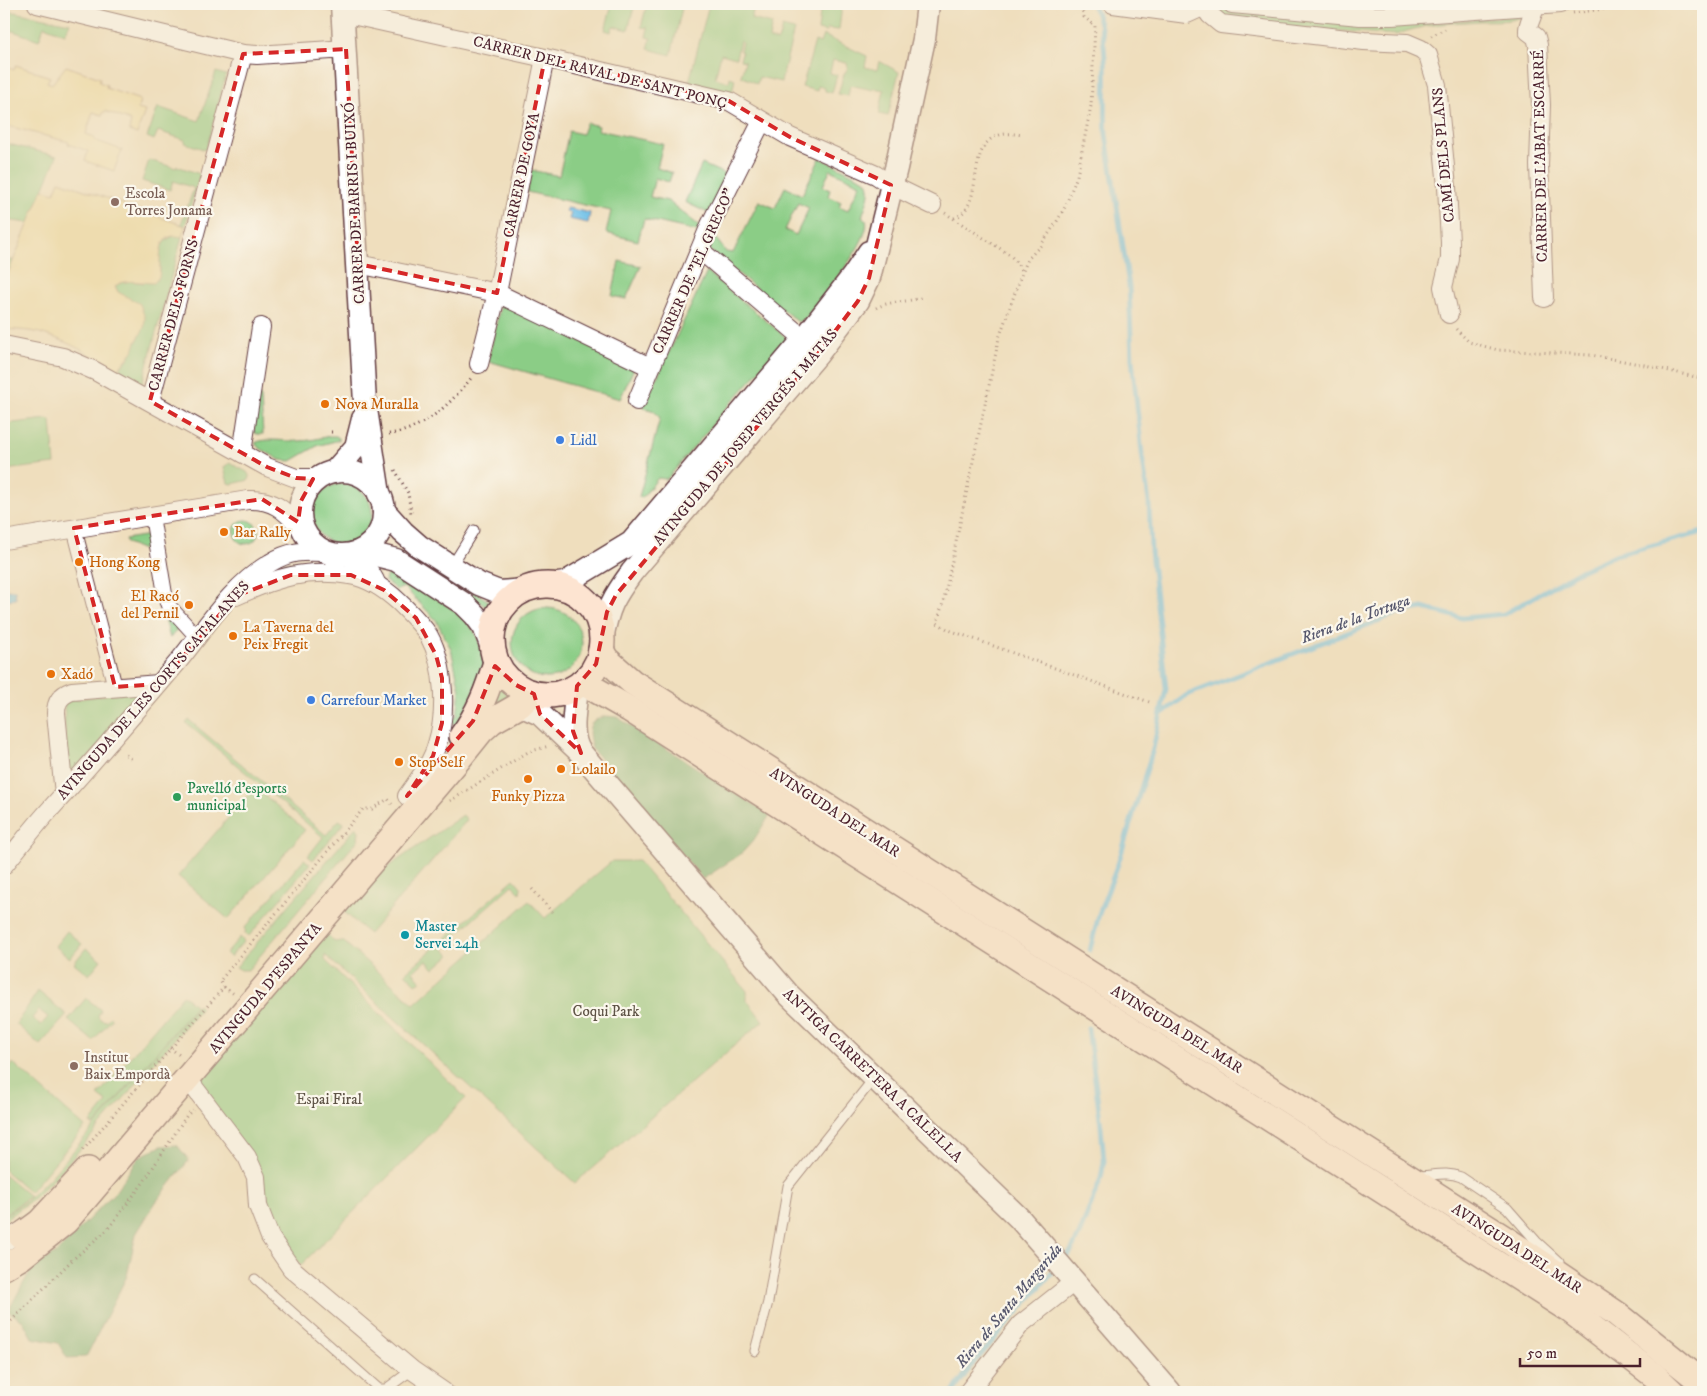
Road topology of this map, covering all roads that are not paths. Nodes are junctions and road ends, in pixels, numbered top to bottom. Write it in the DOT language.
graph roads {
  1 [pos="37,4"];
  2 [pos="928,4"];
  3 [pos="1113,4"];
  4 [pos="1205,4"];
  5 [pos="1232,4"];
  6 [pos="1560,4"];
  7 [pos="343,8"];
  8 [pos="1534,9"];
  9 [pos="1360,10"];
  10 [pos="346,50"];
  11 [pos="243,54"];
  12 [pos="546,58"];
  13 [pos="762,121"];
  14 [pos="891,185"];
  15 [pos="932,205"];
  16 [pos="880,232"];
  17 [pos="700,250"];
  18 [pos="358,264"];
  19 [pos="497,293"];
  20 [pos="1544,298"];
  21 [pos="1449,314"];
  22 [pos="261,327"];
  23 [pos="804,339"];
  24 [pos="4,346"];
  25 [pos="479,364"];
  26 [pos="650,367"];
  27 [pos="150,401"];
  28 [pos="637,401"];
  29 [pos="365,403"];
  30 [pos="242,453"];
  31 [pos="327,475"];
  32 [pos="382,502"];
  33 [pos="152,516"];
  34 [pos="74,528"];
  35 [pos="302,529"];
  36 [pos="474,530"];
  37 [pos="4,540"];
  38 [pos="324,552"];
  39 [pos="354,553"];
  40 [pos="451,568"];
  41 [pos="377,585"];
  42 [pos="535,588"];
  43 [pos="219,611"];
  44 [pos="197,637"];
  45 [pos="601,644"];
  46 [pos="495,656"];
  47 [pos="159,684"];
  48 [pos="580,684"];
  49 [pos="115,687"];
  50 [pos="532,701"];
  51 [pos="581,753"];
  52 [pos="64,794"];
  53 [pos="396,796"];
  54 [pos="4,865"];
  55 [pos="875,1077"];
  56 [pos="186,1080"];
  57 [pos="48,1212"];
  58 [pos="4,1242"];
  59 [pos="4,1248"];
  60 [pos="4,1267"];
  61 [pos="255,1279"];
  62 [pos="1072,1279"];
  63 [pos="755,1351"];
  64 [pos="412,1370"];
  65 [pos="1703,1383"];
  66 [pos="444,1392"];
  67 [pos="968,1392"];
  68 [pos="1170,1392"];
  69 [pos="1672,1392"];
  1 -- 11 [label="street"];
  2 -- 14 [label="street, AVINGUDA DE JOSEP VERGÉS I MATAS"];
  3 -- 4 [label="street"];
  4 -- 21 [label="street, CAMÍ DELS PLANS"];
  5 -- 9 [label="street"];
  6 -- 8 [label="street"];
  7 -- 10 [label="street, CARRER DE BARRIS I BUIXÓ"];
  7 -- 12 [label="street, CARRER DEL RAVAL DE SANT PONÇ"];
  8 -- 9 [label="street"];
  8 -- 20 [label="street, CARRER DE L'ABAT ESCARRÉ"];
  10 -- 11 [label="street"];
  10 -- 18 [label="street, CARRER DE BARRIS I BUIXÓ"];
  11 -- 27 [label="street, CARRER DELS FORNS"];
  12 -- 13 [label="street, CARRER DEL RAVAL DE SANT PONÇ"];
  12 -- 19 [label="street, CARRER DE GOYA"];
  13 -- 14 [label="street, CARRER DEL RAVAL DE SANT PONÇ"];
  13 -- 17 [label="street, CARRER DE \"EL GRECO\""];
  14 -- 15 [label="street, CARRER DEL RAVAL DE SANT PONÇ"];
  14 -- 16 [label="street, AVINGUDA DE JOSEP VERGÉS I MATAS"];
  16 -- 23 [label="street, AVINGUDA DE JOSEP VERGÉS I MATAS"];
  16 -- 45 [label="street, AVINGUDA DE JOSEP VERGÉS I MATAS"];
  17 -- 23 [label="street"];
  17 -- 26 [label="street, CARRER DE \"EL GRECO\""];
  18 -- 19 [label="street"];
  18 -- 29 [label="street, CARRER DE BARRIS I BUIXÓ"];
  19 -- 25 [label="street, CARRER DE GOYA"];
  19 -- 26 [label="street"];
  22 -- 30 [label="street"];
  23 -- 42 [label="street, AVINGUDA DE JOSEP VERGÉS I MATAS"];
  24 -- 27 [label="street"];
  26 -- 28 [label="street, CARRER DE \"EL GRECO\""];
  27 -- 30 [label="street"];
  29 -- 31 [label="street, CARRER DE BARRIS I BUIXÓ"];
  29 -- 32 [label="street, CARRER DE BARRIS I BUIXÓ"];
  30 -- 31 [label="street"];
  31 -- 32 [label="street"];
  31 -- 35 [label="street"];
  32 -- 39 [label="street"];
  32 -- 40 [label="street, AVINGUDA DE JOSEP VERGÉS I MATAS"];
  33 -- 34 [label="street"];
  33 -- 35 [label="street"];
  33 -- 44 [label="street"];
  34 -- 37 [label="street"];
  34 -- 49 [label="street"];
  35 -- 38 [label="street"];
  36 -- 40 [label="lane"];
  38 -- 39 [label="street"];
  38 -- 43 [label="street, AVINGUDA DE LES CORTS CATALANES"];
  39 -- 41 [label="street, AVINGUDA D'ESPANYA"];
  39 -- 46 [label="street"];
  40 -- 42 [label="street, AVINGUDA DE JOSEP VERGÉS I MATAS"];
  41 -- 43 [label="street, AVINGUDA D'ESPANYA"];
  41 -- 53 [label="street, AVINGUDA D'ESPANYA"];
  42 -- 45 [label="main road"];
  42 -- 46 [label="main road"];
  43 -- 44 [label="street, AVINGUDA DE LES CORTS CATALANES"];
  44 -- 47 [label="street, AVINGUDA DE LES CORTS CATALANES"];
  45 -- 48 [label="main road"];
  45 -- 65 [label="main road, AVINGUDA DEL MAR"];
  46 -- 50 [label="main road"];
  46 -- 53 [label="main road, AVINGUDA D'ESPANYA"];
  47 -- 49 [label="street"];
  47 -- 52 [label="street, AVINGUDA DE LES CORTS CATALANES"];
  48 -- 50 [label="main road"];
  48 -- 51 [label="street, ANTIGA CARRETERA A CALELLA"];
  48 -- 69 [label="main road, AVINGUDA DEL MAR"];
  49 -- 52 [label="street"];
  50 -- 51 [label="street, ANTIGA CARRETERA A CALELLA"];
  50 -- 56 [label="main road, AVINGUDA D'ESPANYA"];
  51 -- 55 [label="street, ANTIGA CARRETERA A CALELLA"];
  52 -- 54 [label="street, AVINGUDA DE LES CORTS CATALANES"];
  53 -- 57 [label="main road, AVINGUDA D'ESPANYA"];
  55 -- 62 [label="street, ANTIGA CARRETERA A CALELLA"];
  55 -- 63 [label="lane"];
  56 -- 60 [label="main road, AVINGUDA D'ESPANYA"];
  56 -- 64 [label="street"];
  57 -- 58 [label="street"];
  57 -- 59 [label="main road, AVINGUDA D'ESPANYA"];
  61 -- 64 [label="lane"];
  62 -- 67 [label="street"];
  62 -- 68 [label="street, ANTIGA CARRETERA A CALELLA"];
  64 -- 66 [label="street"];
}
